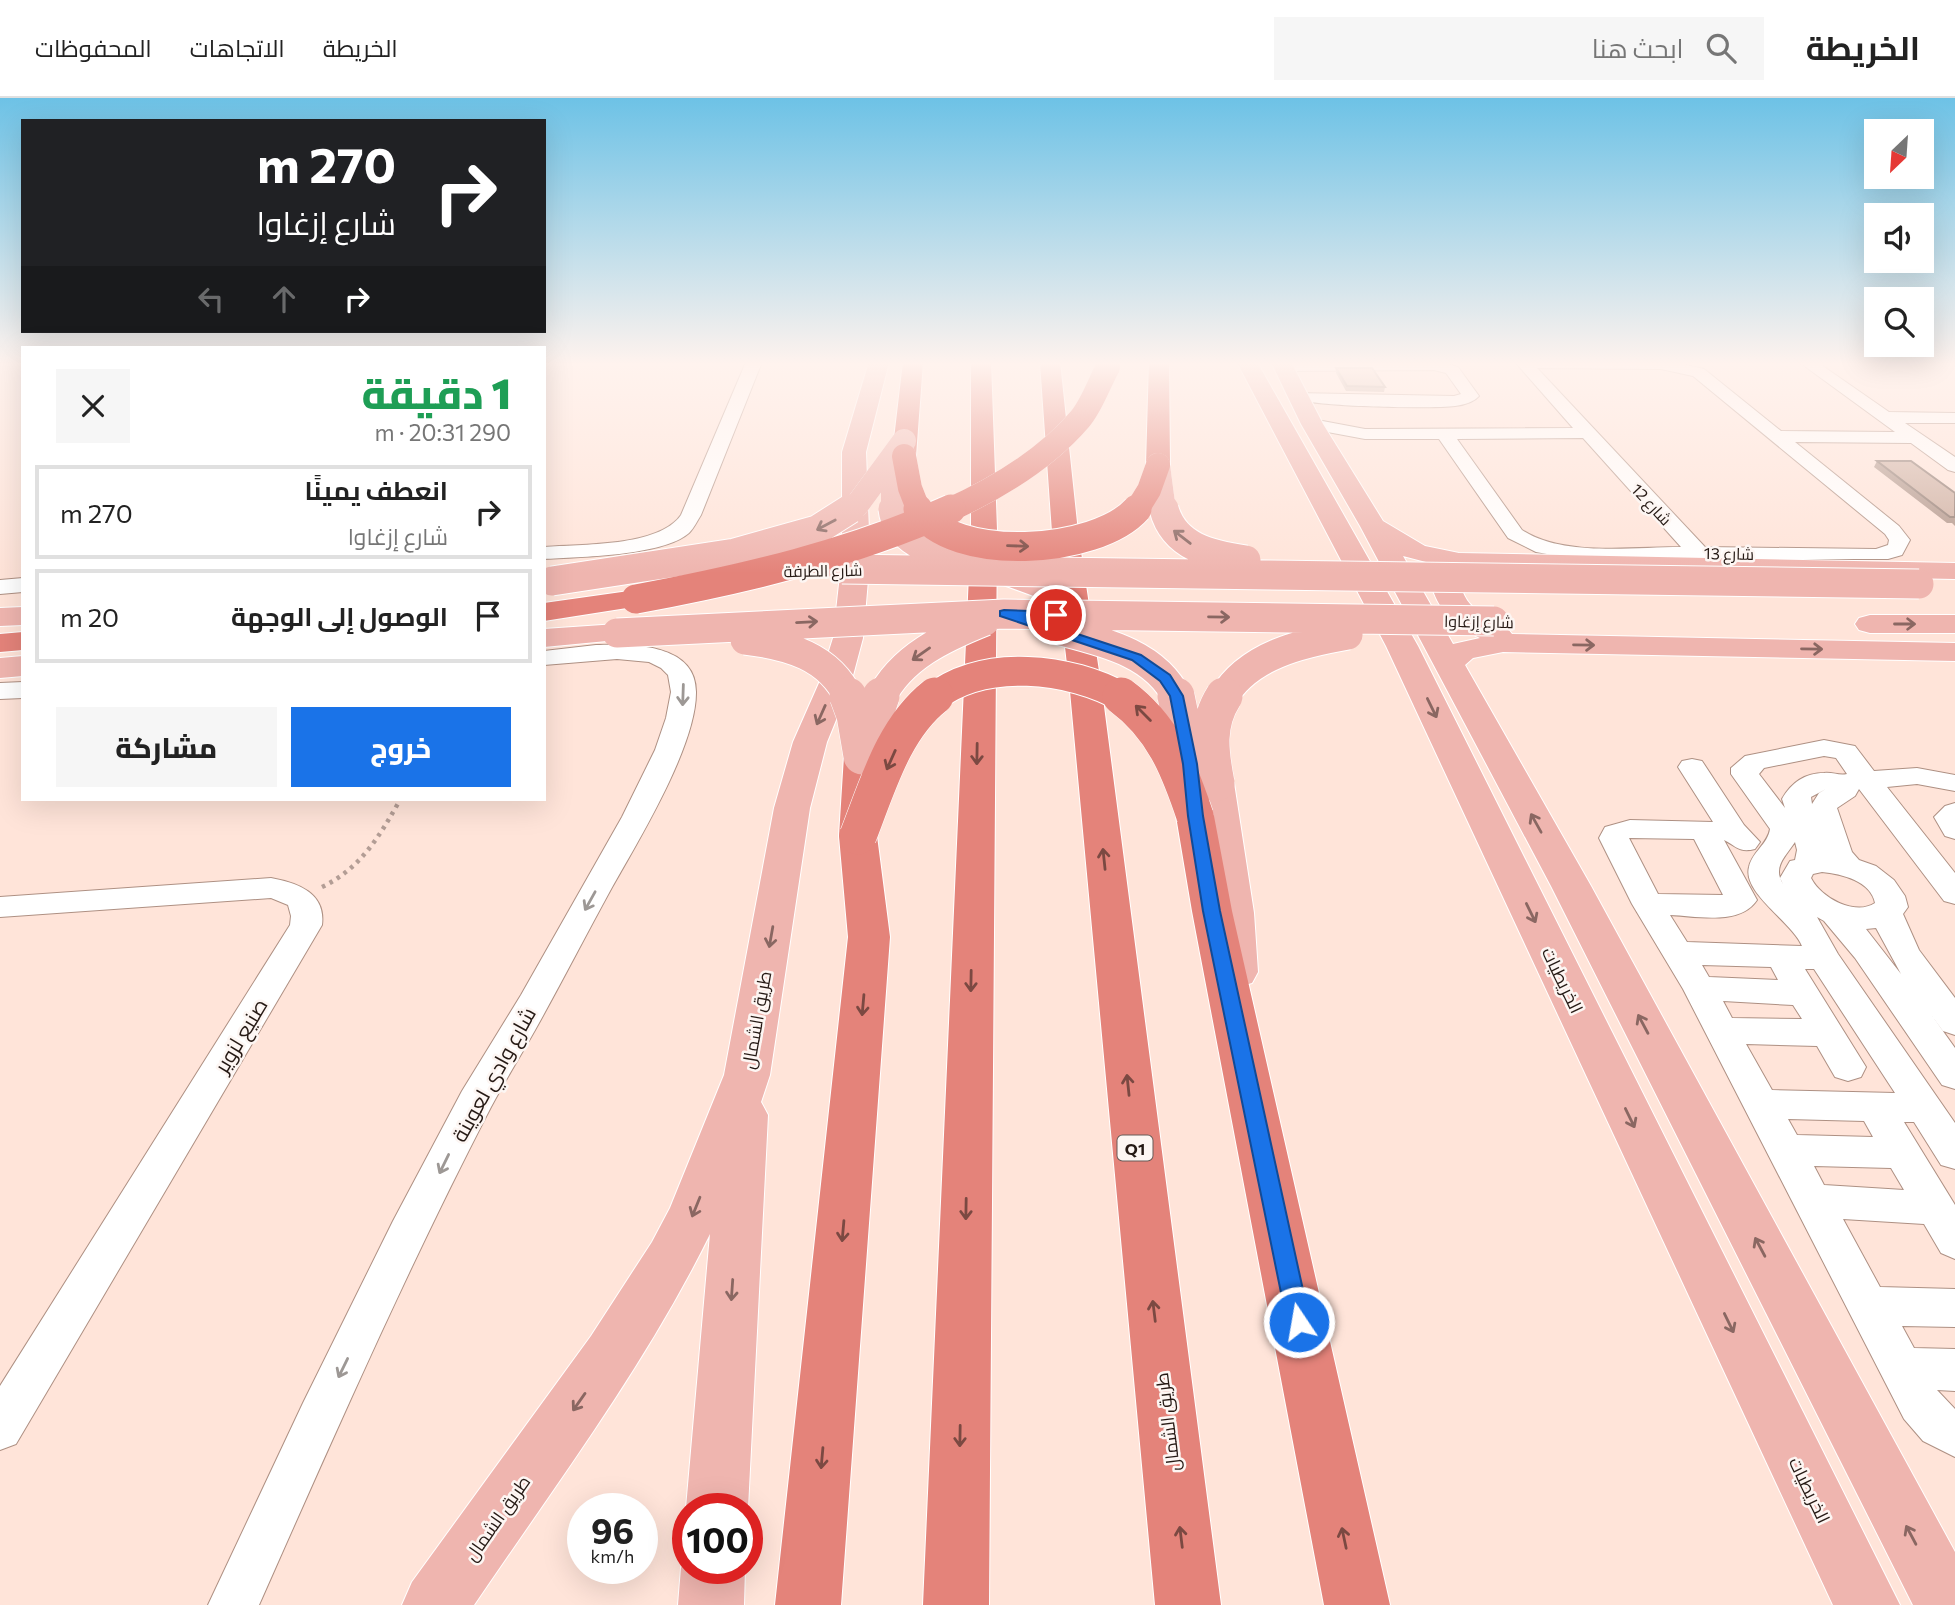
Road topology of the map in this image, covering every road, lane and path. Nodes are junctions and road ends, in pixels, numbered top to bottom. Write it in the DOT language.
graph roads {
  1 [pos="725,432"];
  2 [pos="859,432"];
  3 [pos="906,432"];
  4 [pos="982,432"];
  5 [pos="1056,432"];
  6 [pos="1068,432"];
  7 [pos="1158,432"];
  8 [pos="1283,432"];
  9 [pos="1317,432"];
  10 [pos="1356,432"];
  11 [pos="1773,432"];
  12 [pos="1908,432"];
  13 [pos="1444,433"];
  14 [pos="1496,433"];
  15 [pos="1586,433"];
  16 [pos="1365,434"];
  17 [pos="1778,436"];
  18 [pos="1916,438"];
  19 [pos="904,448"];
  20 [pos="1329,452"];
  21 [pos="1947,454"];
  22 [pos="1158,465"];
  23 [pos="1955,466"];
  24 [pos="1373,526"];
  25 [pos="1697,552"];
  26 [pos="546,553"];
  27 [pos="1484,562"];
  28 [pos="842,569"];
  29 [pos="989,570"];
  30 [pos="1955,571"];
  31 [pos="1391,576"];
  32 [pos="548,582"];
  33 [pos="21,585"];
  34 [pos="0,587"];
  35 [pos="1058,596"];
  36 [pos="1952,603"];
  37 [pos="546,612"];
  38 [pos="1004,614"];
  39 [pos="21,616"];
  40 [pos="0,617"];
  41 [pos="1186,617"];
  42 [pos="1494,621"];
  43 [pos="617,633"];
  44 [pos="546,638"];
  45 [pos="21,641"];
  46 [pos="0,643"];
  47 [pos="1531,644"];
  48 [pos="1955,652"];
  49 [pos="546,658"];
  50 [pos="1448,663"];
  51 [pos="21,666"];
  52 [pos="0,667"];
  53 [pos="21,690"];
  54 [pos="0,691"];
  55 [pos="862,756"];
  56 [pos="1692,767"];
  57 [pos="1852,781"];
  58 [pos="1955,783"];
  59 [pos="399,801"];
  60 [pos="1955,812"];
  61 [pos="1195,816"];
  62 [pos="1955,830"];
  63 [pos="1719,831"];
  64 [pos="858,836"];
  65 [pos="1770,855"];
  66 [pos="1809,863"];
  67 [pos="1848,867"];
  68 [pos="295,894"];
  69 [pos="1955,894"];
  70 [pos="1648,904"];
  71 [pos="0,907"];
  72 [pos="1223,912"];
  73 [pos="1835,913"];
  74 [pos="1887,913"];
  75 [pos="1678,953"];
  76 [pos="1781,957"];
  77 [pos="1824,958"];
  78 [pos="1699,988"];
  79 [pos="1803,993"];
  80 [pos="1955,1022"];
  81 [pos="1721,1031"];
  82 [pos="1827,1033"];
  83 [pos="1888,1054"];
  84 [pos="1948,1065"];
  85 [pos="1848,1068"];
  86 [pos="747,1075"];
  87 [pos="1760,1104"];
  88 [pos="1875,1107"];
  89 [pos="1924,1108"];
  90 [pos="1785,1150"];
  91 [pos="1902,1153"];
  92 [pos="1955,1154"];
  93 [pos="1811,1201"];
  94 [pos="1935,1208"];
  95 [pos="1955,1241"];
  96 [pos="1867,1306"];
  97 [pos="1955,1308"];
  98 [pos="1900,1368"];
  99 [pos="1955,1370"];
  100 [pos="0,1428"];
  101 [pos="1955,1434"];
  102 [pos="718,1493"];
  103 [pos="712,1584"];
  104 [pos="1948,1602"];
  105 [pos="233,1605"];
  106 [pos="435,1605"];
  107 [pos="711,1605"];
  108 [pos="808,1605"];
  109 [pos="956,1605"];
  110 [pos="1188,1605"];
  111 [pos="1357,1605"];
  112 [pos="1867,1605"];
  1 -- 26 [label="street"];
  2 -- 86 [label="main road, طريق الشمال, one-way"];
  3 -- 19 [label="highway"];
  4 -- 109 [label="highway, one-way"];
  110 -- 5 [label="highway, طريق الشمال / Q1, one-way"];
  6 -- 37 [label="highway, bridge"];
  7 -- 22 [label="highway"];
  8 -- 112 [label="main road, الخريطيات, one-way"];
  9 -- 20 [label="main road"];
  10 -- 16 [label="street"];
  11 -- 17 [label="street, شارع 13"];
  12 -- 18 [label="street"];
  13 -- 14 [label="street"];
  13 -- 16 [label="street"];
  13 -- 25 [label="street, شارع 13"];
  14 -- 15 [label="street"];
  15 -- 25 [label="street, شارع 12"];
  16 -- 20 [label="street"];
  17 -- 18 [label="street"];
  17 -- 25 [label="street, شارع 13"];
  18 -- 21 [label="street"];
  19 -- 22 [label="highway, one-way, bridge"];
  19 -- 29 [label="main road, bridge"];
  19 -- 32 [label="main road, one-way, bridge"];
  20 -- 24 [label="main road"];
  21 -- 23 [label="street"];
  31 -- 22 [label="main road, one-way, bridge"];
  24 -- 27 [label="main road"];
  24 -- 50 [label="main road"];
  27 -- 30 [label="main road"];
  27 -- 47 [label="main road"];
  28 -- 29 [label="main road, شارع الطرفة, bridge"];
  28 -- 32 [label="main road, شارع الطرفة, bridge"];
  28 -- 38 [label="main road, bridge"];
  29 -- 31 [label="main road, شارع الطرفة, bridge"];
  29 -- 35 [label="main road, bridge"];
  31 -- 36 [label="main road, bridge"];
  33 -- 34 [label="street"];
  35 -- 36 [label="main road"];
  35 -- 38 [label="main road"];
  35 -- 41 [label="main road, bridge"];
  42 -- 36 [label="main road, شارع إزغاوا, one-way"];
  38 -- 41 [label="main road, شارع إزغاوا, bridge"];
  43 -- 38 [label="main road, one-way, bridge"];
  38 -- 55 [label="main road, one-way, bridge"];
  38 -- 61 [label="main road, bridge"];
  39 -- 40 [label="main road"];
  41 -- 42 [label="main road, شارع إزغاوا, one-way, bridge"];
  42 -- 72 [label="main road, bridge"];
  43 -- 44 [label="main road"];
  43 -- 55 [label="main road, bridge"];
  45 -- 46 [label="highway"];
  47 -- 48 [label="main road, one-way"];
  47 -- 50 [label="main road"];
  49 -- 105 [label="street, شارع وادي لعوينة, one-way"];
  104 -- 50 [label="main road, one-way"];
  51 -- 52 [label="main road"];
  53 -- 54 [label="street"];
  55 -- 64 [label="highway, bridge"];
  56 -- 63 [label="lane"];
  57 -- 58 [label="street"];
  57 -- 65 [label="street"];
  57 -- 66 [label="street"];
  57 -- 67 [label="street"];
  57 -- 69 [label="street"];
  59 -- 68 [label="path"];
  60 -- 62 [label="street"];
  61 -- 64 [label="highway, one-way, bridge"];
  61 -- 72 [label="highway"];
  63 -- 65 [label="lane"];
  63 -- 70 [label="street"];
  63 -- 70 [label="street"];
  64 -- 108 [label="highway, one-way"];
  65 -- 77 [label="street"];
  66 -- 67 [label="street"];
  66 -- 73 [label="street"];
  67 -- 74 [label="street"];
  68 -- 71 [label="street"];
  68 -- 100 [label="street, صنيع لزوير"];
  70 -- 75 [label="street"];
  111 -- 72 [label="highway, one-way"];
  73 -- 74 [label="street"];
  73 -- 84 [label="street"];
  74 -- 80 [label="street"];
  75 -- 76 [label="street"];
  75 -- 78 [label="street"];
  76 -- 77 [label="street"];
  76 -- 79 [label="street"];
  77 -- 83 [label="street"];
  78 -- 79 [label="street"];
  78 -- 81 [label="street"];
  79 -- 82 [label="street"];
  81 -- 82 [label="street"];
  81 -- 87 [label="street"];
  82 -- 85 [label="street"];
  83 -- 84 [label="street"];
  83 -- 89 [label="street"];
  86 -- 102 [label="main road, one-way"];
  86 -- 106 [label="main road, طريق الشمال, one-way"];
  87 -- 88 [label="street"];
  87 -- 90 [label="street"];
  88 -- 89 [label="street"];
  88 -- 91 [label="street"];
  89 -- 92 [label="street"];
  90 -- 91 [label="street"];
  90 -- 93 [label="street"];
  91 -- 94 [label="street"];
  93 -- 94 [label="street"];
  93 -- 96 [label="street"];
  94 -- 95 [label="street"];
  96 -- 97 [label="street"];
  96 -- 98 [label="street"];
  98 -- 99 [label="street"];
  98 -- 101 [label="street"];
  103 -- 107 [label="main road"];
}
